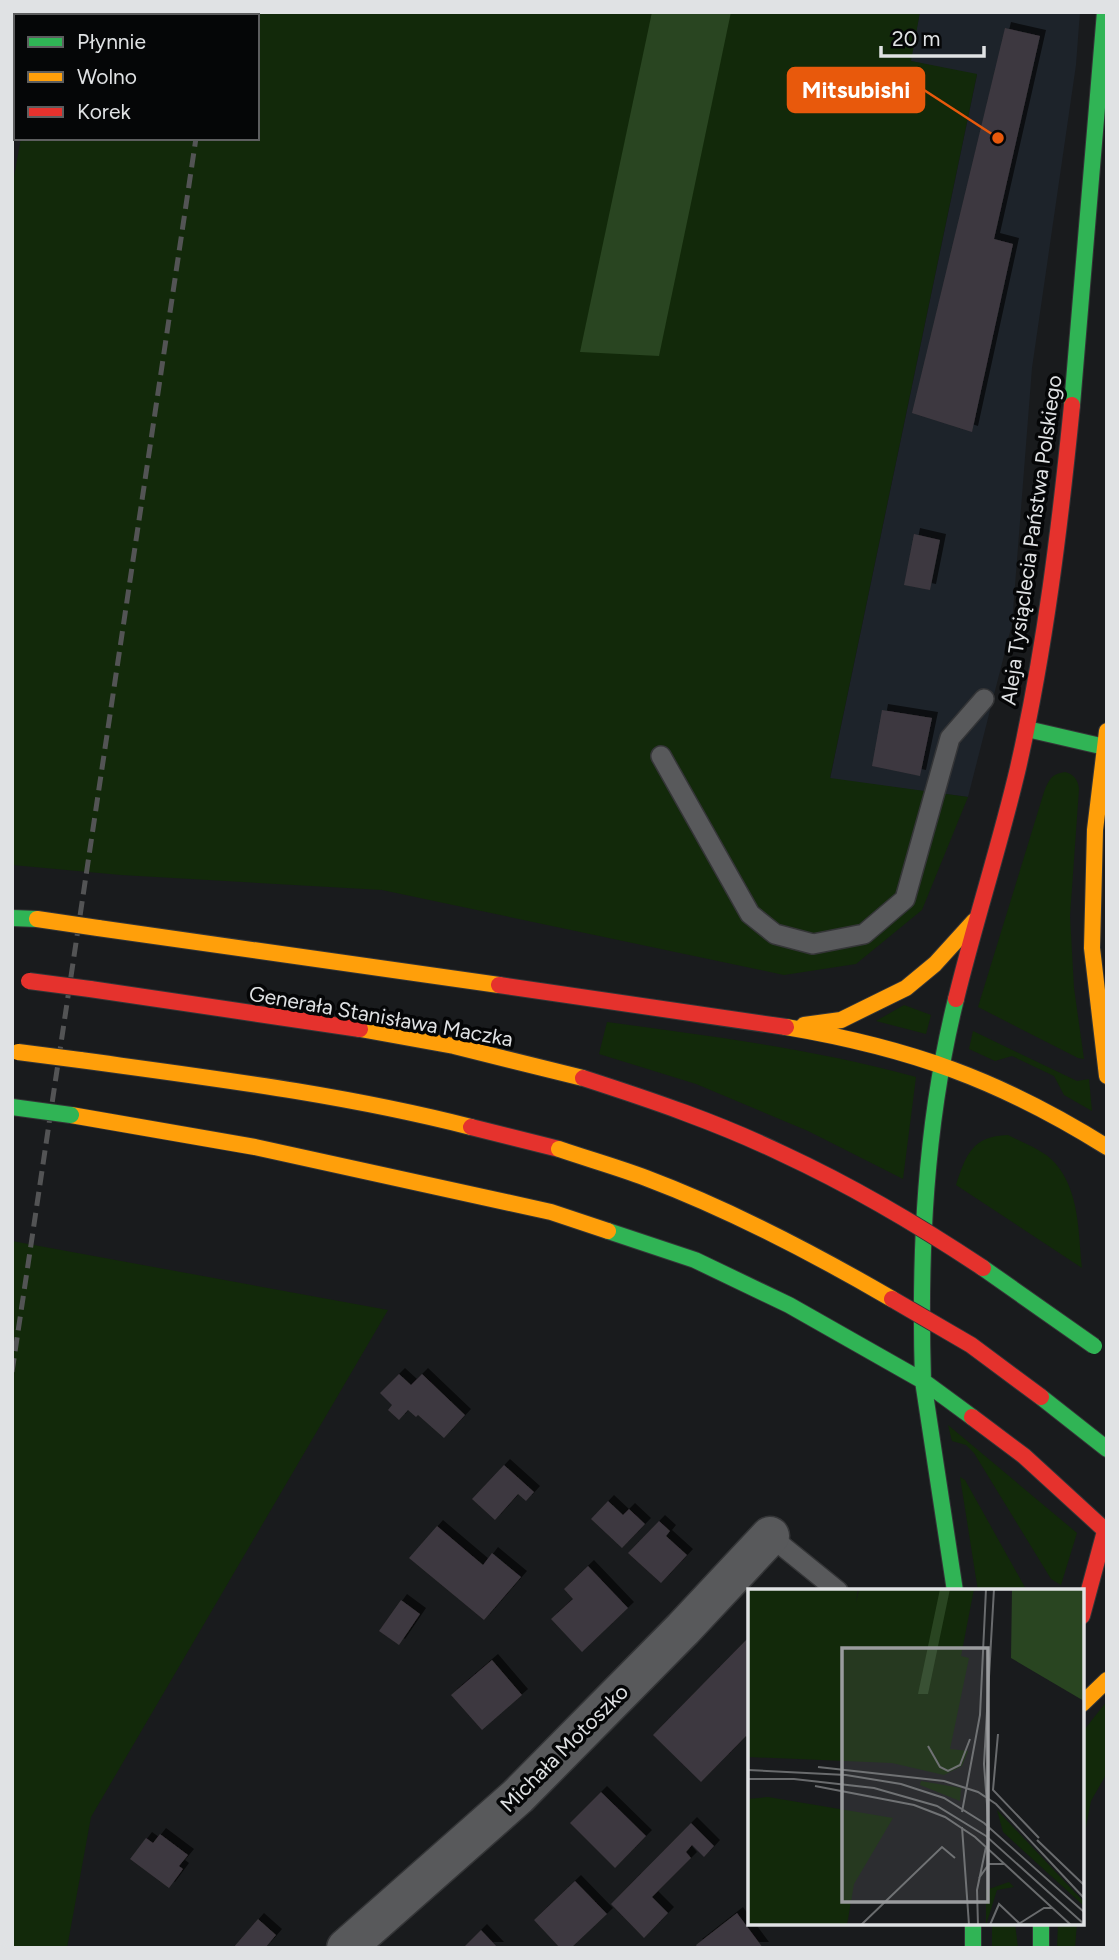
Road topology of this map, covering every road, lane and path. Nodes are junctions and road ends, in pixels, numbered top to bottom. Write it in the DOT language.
graph roads {
  1 [pos="1105,12"];
  2 [pos="984,699"];
  3 [pos="1027,729"];
  4 [pos="1106,739"];
  5 [pos="661,756"];
  6 [pos="978,917"];
  7 [pos="12,918"];
  8 [pos="1099,948"];
  9 [pos="20,979"];
  10 [pos="783,1027"];
  11 [pos="15,1051"];
  12 [pos="942,1064"];
  13 [pos="1107,1076"];
  14 [pos="12,1107"];
  15 [pos="1107,1147"];
  16 [pos="1100,1352"];
  17 [pos="923,1381"];
  18 [pos="1107,1448"];
  19 [pos="1106,1529"];
  20 [pos="770,1536"];
  21 [pos="836,1589"];
  22 [pos="955,1589"];
  23 [pos="1084,1609"];
  24 [pos="1107,1680"];
  25 [pos="1084,1702"];
  26 [pos="973,1925"];
  27 [pos="1041,1925"];
  28 [pos="346,1948"];
  29 [pos="973,1948"];
  30 [pos="1041,1948"];
  1 -- 3 [label="main road, Aleja Tysiąclecia Państwa Polskiego"];
  2 -- 5 [label="lane"];
  3 -- 4 [label="main road"];
  3 -- 6 [label="main road, Aleja Tysiąclecia Państwa Polskiego"];
  4 -- 8 [label="main road"];
  6 -- 10 [label="main road"];
  6 -- 12 [label="main road, Aleja Tysiąclecia Państwa Polskiego"];
  7 -- 10 [label="main road, bridge"];
  8 -- 13 [label="main road"];
  9 -- 16 [label="main road, Generała Stanisława Maczka, bridge"];
  10 -- 12 [label="main road"];
  11 -- 18 [label="main road, bridge"];
  12 -- 15 [label="main road"];
  12 -- 17 [label="main road, Aleja Tysiąclecia Państwa Polskiego"];
  14 -- 17 [label="main road, bridge"];
  17 -- 19 [label="main road"];
  17 -- 22 [label="main road"];
  19 -- 23 [label="main road"];
  20 -- 21 [label="lane"];
  20 -- 28 [label="street, Michała Motoszko"];
  24 -- 25 [label="main road"];
  26 -- 29 [label="main road"];
  27 -- 30 [label="main road"];
}
